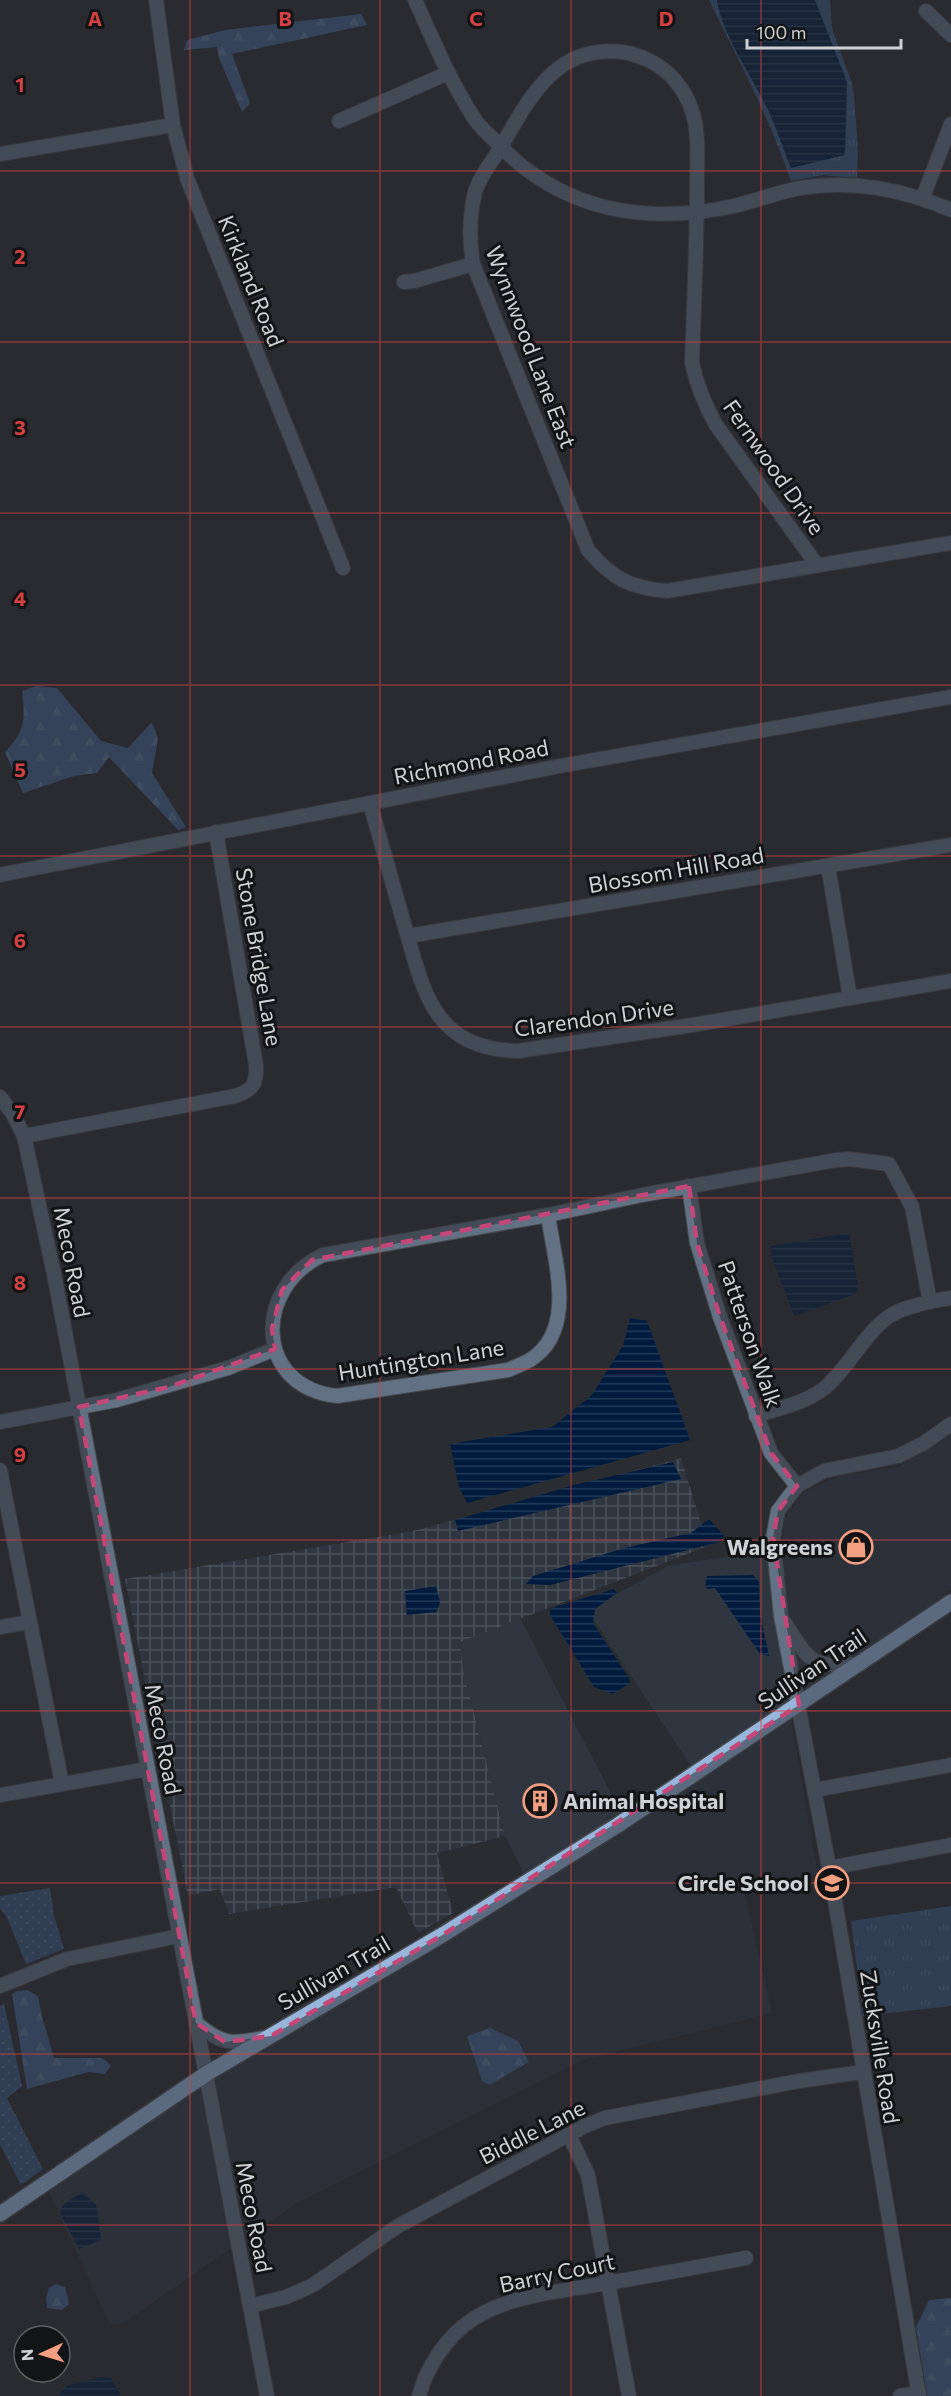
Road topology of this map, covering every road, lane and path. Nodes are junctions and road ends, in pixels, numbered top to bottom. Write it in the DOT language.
graph roads {
  1 [pos="156,0"];
  2 [pos="415,0"];
  3 [pos="926,11"];
  4 [pos="951,35"];
  5 [pos="448,73"];
  6 [pos="339,121"];
  7 [pos="951,124"];
  8 [pos="173,125"];
  9 [pos="501,147"];
  10 [pos="0,154"];
  11 [pos="926,199"];
  12 [pos="951,210"];
  13 [pos="698,212"];
  14 [pos="473,264"];
  15 [pos="404,282"];
  16 [pos="951,543"];
  17 [pos="817,565"];
  18 [pos="343,568"];
  19 [pos="951,697"];
  20 [pos="370,802"];
  21 [pos="216,832"];
  22 [pos="951,844"];
  23 [pos="828,866"];
  24 [pos="0,875"];
  25 [pos="408,936"];
  26 [pos="951,981"];
  27 [pos="850,998"];
  28 [pos="252,1088"];
  29 [pos="265,1095"];
  30 [pos="0,1097"];
  31 [pos="24,1136"];
  32 [pos="689,1186"];
  33 [pos="548,1215"];
  34 [pos="951,1298"];
  35 [pos="930,1302"];
  36 [pos="275,1349"];
  37 [pos="79,1407"];
  38 [pos="756,1416"];
  39 [pos="0,1422"];
  40 [pos="951,1424"];
  41 [pos="0,1470"];
  42 [pos="797,1486"];
  43 [pos="951,1602"];
  44 [pos="781,1616"];
  45 [pos="29,1622"];
  46 [pos="0,1627"];
  47 [pos="860,1664"];
  48 [pos="799,1705"];
  49 [pos="951,1765"];
  50 [pos="148,1769"];
  51 [pos="62,1784"];
  52 [pos="815,1790"];
  53 [pos="0,1795"];
  54 [pos="951,1845"];
  55 [pos="829,1868"];
  56 [pos="179,1935"];
  57 [pos="0,1986"];
  58 [pos="196,2023"];
  59 [pos="271,2036"];
  60 [pos="862,2072"];
  61 [pos="206,2074"];
  62 [pos="569,2135"];
  63 [pos="0,2214"];
  64 [pos="746,2258"];
  65 [pos="608,2283"];
  66 [pos="250,2306"];
  67 [pos="919,2394"];
  68 [pos="267,2396"];
  69 [pos="418,2396"];
  70 [pos="629,2396"];
  71 [pos="900,2396"];
  1 -- 8 [label="street, Kirkland Road"];
  2 -- 5 [label="street"];
  3 -- 4 [label="street"];
  5 -- 6 [label="street"];
  5 -- 9 [label="street"];
  7 -- 11 [label="street"];
  8 -- 10 [label="street"];
  8 -- 18 [label="street, Kirkland Road"];
  9 -- 13 [label="street"];
  9 -- 13 [label="street"];
  9 -- 14 [label="street, Wynnwood Lane East"];
  11 -- 12 [label="street"];
  11 -- 13 [label="street"];
  13 -- 17 [label="street, Fernwood Drive"];
  14 -- 15 [label="street"];
  14 -- 17 [label="street, Wynnwood Lane East"];
  16 -- 17 [label="street, Wynnwood Lane East"];
  19 -- 20 [label="street, Richmond Road"];
  20 -- 21 [label="street, Richmond Road"];
  20 -- 25 [label="street, Clarendon Drive"];
  21 -- 24 [label="street, Richmond Road"];
  21 -- 28 [label="street, Stone Bridge Lane"];
  22 -- 23 [label="street, Blossom Hill Road"];
  23 -- 25 [label="street, Blossom Hill Road"];
  23 -- 27 [label="street"];
  25 -- 27 [label="street, Clarendon Drive"];
  26 -- 27 [label="street, Clarendon Drive"];
  28 -- 29 [label="street"];
  28 -- 31 [label="street"];
  30 -- 31 [label="street, Meco Road"];
  31 -- 37 [label="street, Meco Road"];
  32 -- 33 [label="street"];
  32 -- 35 [label="street"];
  32 -- 38 [label="street, Patterson Walk"];
  33 -- 36 [label="street"];
  33 -- 36 [label="street, Huntington Lane"];
  34 -- 35 [label="street"];
  35 -- 38 [label="street"];
  36 -- 37 [label="street"];
  37 -- 39 [label="street"];
  37 -- 50 [label="street, Meco Road"];
  38 -- 42 [label="street, Patterson Walk"];
  40 -- 42 [label="street"];
  41 -- 45 [label="street"];
  42 -- 44 [label="street, Zucksville Road"];
  43 -- 47 [label="main road, Sullivan Trail"];
  44 -- 47 [label="street"];
  44 -- 48 [label="street, Zucksville Road"];
  45 -- 46 [label="street"];
  45 -- 51 [label="street"];
  47 -- 48 [label="main road, Sullivan Trail"];
  48 -- 52 [label="street, Zucksville Road"];
  48 -- 59 [label="main road, Sullivan Trail"];
  49 -- 52 [label="street"];
  50 -- 51 [label="street"];
  50 -- 56 [label="street, Meco Road"];
  51 -- 53 [label="street"];
  52 -- 55 [label="street, Zucksville Road"];
  54 -- 55 [label="street"];
  55 -- 60 [label="street, Zucksville Road"];
  56 -- 57 [label="street"];
  56 -- 58 [label="street, Meco Road"];
  58 -- 59 [label="street"];
  58 -- 61 [label="street, Meco Road"];
  59 -- 61 [label="main road, Sullivan Trail"];
  60 -- 62 [label="street, Biddle Lane"];
  60 -- 67 [label="street, Zucksville Road"];
  61 -- 63 [label="main road, Sullivan Trail"];
  61 -- 66 [label="street, Meco Road"];
  62 -- 65 [label="street"];
  62 -- 66 [label="street, Biddle Lane"];
  64 -- 65 [label="street, Barry Court"];
  65 -- 69 [label="street, Barry Court"];
  65 -- 70 [label="street"];
  66 -- 68 [label="street, Meco Road"];
  67 -- 71 [label="street"];
}
